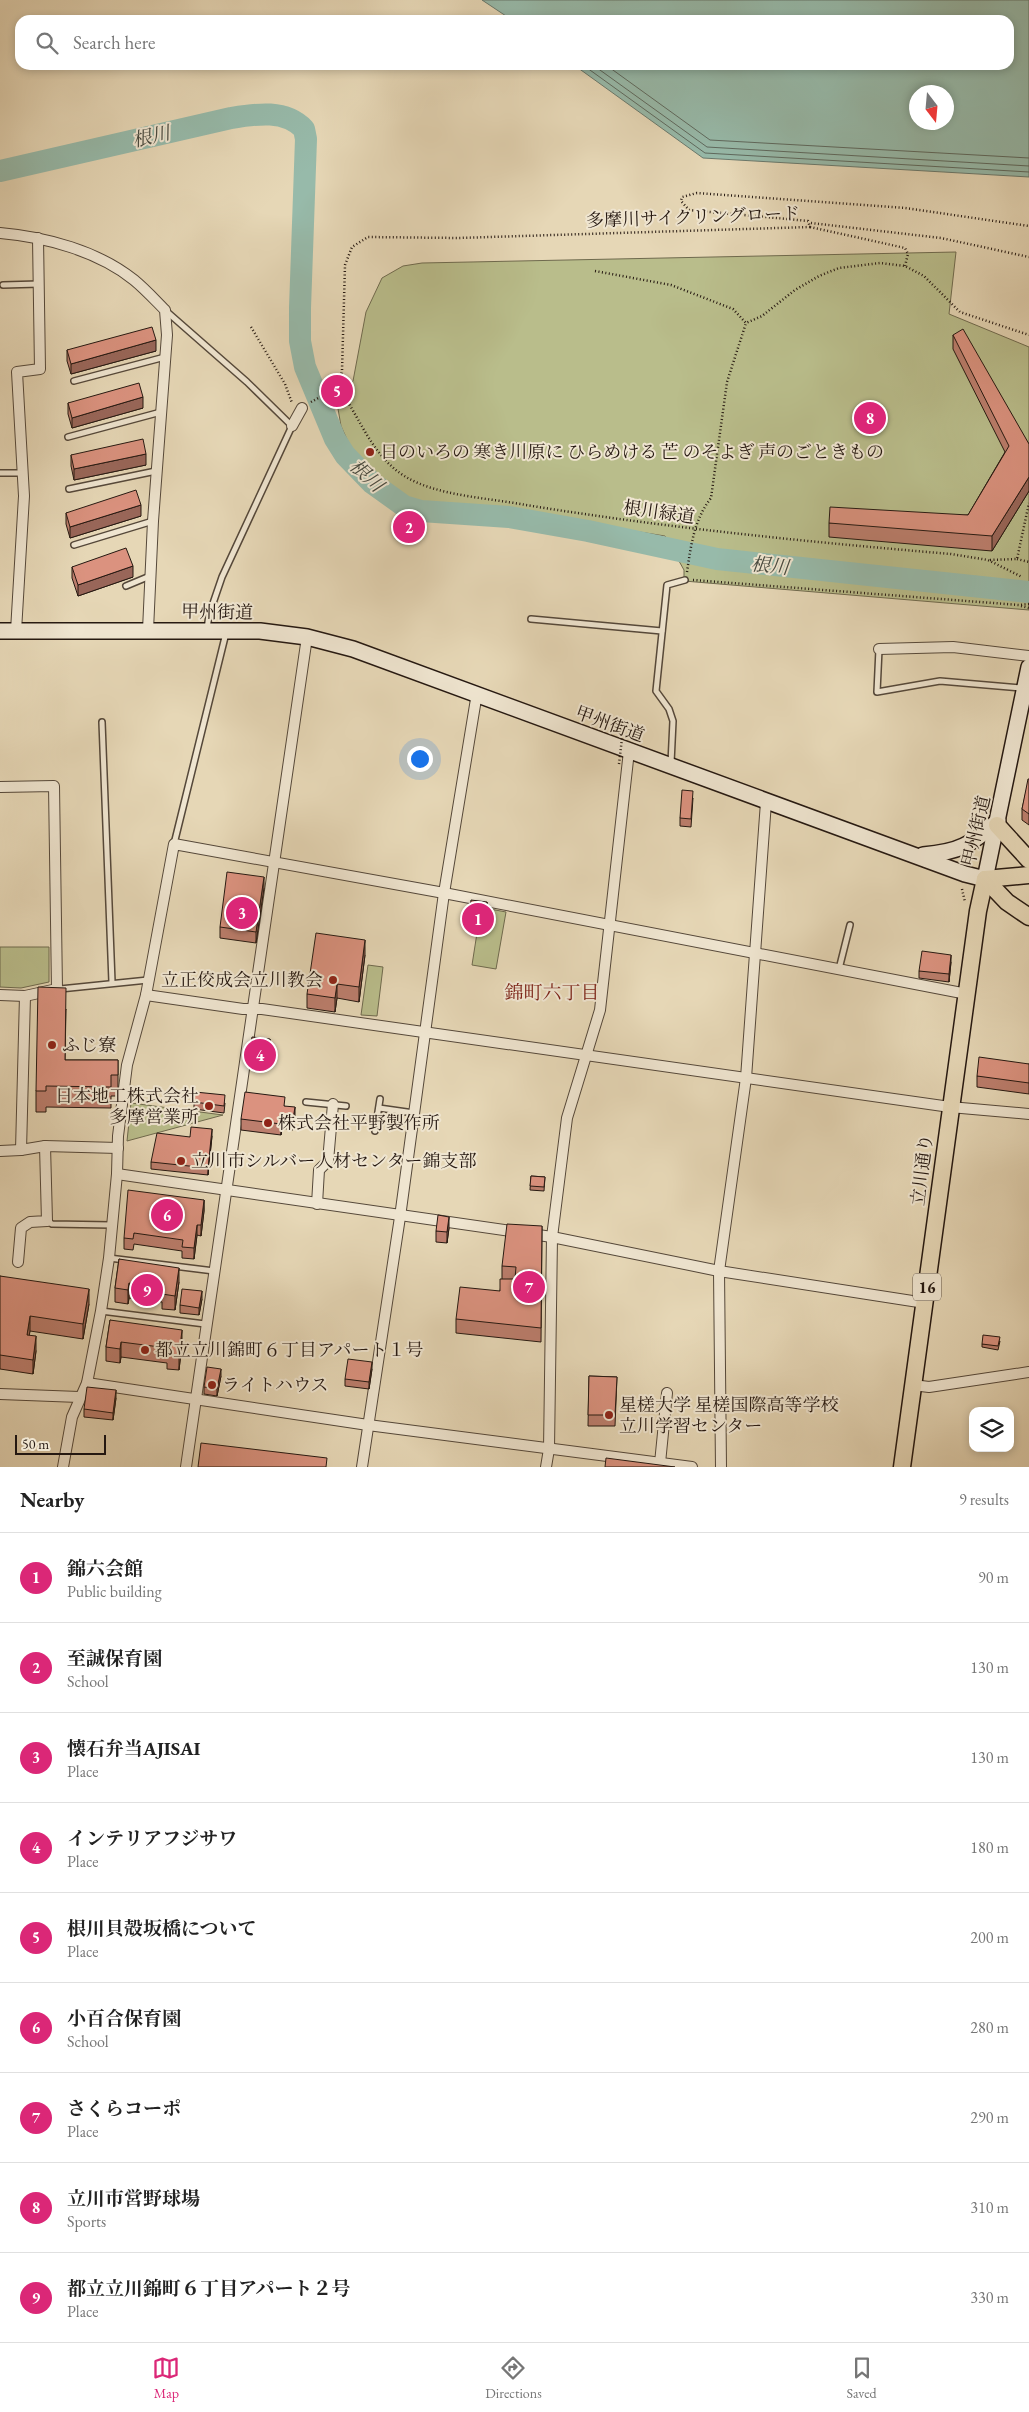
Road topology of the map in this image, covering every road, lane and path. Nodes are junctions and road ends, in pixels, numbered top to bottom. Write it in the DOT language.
graph roads {
  1 [pos="810,225"];
  2 [pos="1029,226"];
  3 [pos="0,233"];
  4 [pos="38,238"];
  5 [pos="1029,257"];
  6 [pos="905,266"];
  7 [pos="595,270"];
  8 [pos="39,284"];
  9 [pos="3,285"];
  10 [pos="165,310"];
  11 [pos="746,323"];
  12 [pos="251,327"];
  13 [pos="1029,335"];
  14 [pos="165,357"];
  15 [pos="74,381"];
  16 [pos="338,387"];
  17 [pos="302,409"];
  18 [pos="161,412"];
  19 [pos="292,426"];
  20 [pos="68,437"];
  21 [pos="156,471"];
  22 [pos="0,473"];
  23 [pos="23,473"];
  24 [pos="69,489"];
  25 [pos="1029,503"];
  26 [pos="153,521"];
  27 [pos="694,530"];
  28 [pos="74,545"];
  29 [pos="1017,559"];
  30 [pos="988,560"];
  31 [pos="1029,562"];
  32 [pos="687,571"];
  33 [pos="150,576"];
  34 [pos="1022,576"];
  35 [pos="685,580"];
  36 [pos="126,586"];
  37 [pos="1029,604"];
  38 [pos="1019,605"];
  39 [pos="1029,608"];
  40 [pos="531,619"];
  41 [pos="16,630"];
  42 [pos="148,630"];
  43 [pos="207,630"];
  44 [pos="227,630"];
  45 [pos="0,631"];
  46 [pos="662,631"];
  47 [pos="306,637"];
  48 [pos="878,649"];
  49 [pos="1029,656"];
  50 [pos="1029,667"];
  51 [pos="1025,688"];
  52 [pos="477,693"];
  53 [pos="596,720"];
  54 [pos="102,722"];
  55 [pos="629,750"];
  56 [pos="619,764"];
  57 [pos="670,766"];
  58 [pos="0,787"];
  59 [pos="766,802"];
  60 [pos="998,823"];
  61 [pos="174,844"];
  62 [pos="919,856"];
  63 [pos="1029,860"];
  64 [pos="273,862"];
  65 [pos="1029,875"];
  66 [pos="985,879"];
  67 [pos="962,889"];
  68 [pos="444,893"];
  69 [pos="966,907"];
  70 [pos="1029,917"];
  71 [pos="850,925"];
  72 [pos="611,927"];
  73 [pos="753,953"];
  74 [pos="839,969"];
  75 [pos="148,980"];
  76 [pos="112,982"];
  77 [pos="57,989"];
  78 [pos="146,994"];
  79 [pos="967,994"];
  80 [pos="0,995"];
  81 [pos="25,996"];
  82 [pos="252,1009"];
  83 [pos="424,1034"];
  84 [pos="586,1056"];
  85 [pos="746,1078"];
  86 [pos="380,1099"];
  87 [pos="306,1102"];
  88 [pos="333,1104"];
  89 [pos="346,1106"];
  90 [pos="950,1107"];
  91 [pos="379,1108"];
  92 [pos="414,1113"];
  93 [pos="1029,1114"];
  94 [pos="376,1131"];
  95 [pos="45,1146"];
  96 [pos="118,1148"];
  97 [pos="21,1150"];
  98 [pos="0,1151"];
  99 [pos="117,1174"];
  100 [pos="226,1191"];
  101 [pos="317,1204"];
  102 [pos="400,1217"];
  103 [pos="47,1221"];
  104 [pos="111,1225"];
  105 [pos="552,1238"];
  106 [pos="110,1258"];
  107 [pos="18,1262"];
  108 [pos="214,1271"];
  109 [pos="719,1271"];
  110 [pos="925,1303"];
  111 [pos="101,1311"];
  112 [pos="205,1324"];
  113 [pos="1029,1372"];
  114 [pos="87,1383"];
  115 [pos="913,1385"];
  116 [pos="667,1393"];
  117 [pos="0,1394"];
  118 [pos="79,1397"];
  119 [pos="195,1401"];
  120 [pos="368,1425"];
  121 [pos="549,1448"];
  122 [pos="660,1463"];
  123 [pos="63,1467"];
  124 [pos="186,1467"];
  125 [pos="362,1467"];
  126 [pos="546,1467"];
  127 [pos="692,1467"];
  128 [pos="721,1467"];
  129 [pos="902,1467"];
  1 -- 2 [label="path, 多摩川サイクリングロード"];
  1 -- 5 [label="path"];
  1 -- 6 [label="path"];
  1 -- 16 [label="path, 多摩川サイクリングロード"];
  3 -- 4 [label="street"];
  4 -- 8 [label="street"];
  4 -- 10 [label="street"];
  6 -- 11 [label="path"];
  6 -- 13 [label="path"];
  7 -- 11 [label="path"];
  8 -- 9 [label="lane"];
  8 -- 23 [label="street"];
  10 -- 14 [label="street"];
  10 -- 19 [label="lane"];
  11 -- 27 [label="path"];
  12 -- 17 [label="path"];
  14 -- 15 [label="lane"];
  14 -- 18 [label="street"];
  16 -- 17 [label="path"];
  16 -- 27 [label="path, 根川緑道"];
  17 -- 19 [label="street"];
  18 -- 20 [label="lane"];
  18 -- 21 [label="street"];
  19 -- 43 [label="lane"];
  21 -- 24 [label="lane"];
  21 -- 26 [label="street"];
  22 -- 23 [label="lane"];
  23 -- 41 [label="street"];
  25 -- 29 [label="path"];
  26 -- 28 [label="lane"];
  26 -- 33 [label="street"];
  27 -- 30 [label="path, 根川緑道"];
  27 -- 32 [label="path"];
  29 -- 30 [label="path"];
  29 -- 31 [label="path"];
  30 -- 34 [label="path, 根川緑道"];
  33 -- 36 [label="lane"];
  33 -- 42 [label="street"];
  35 -- 38 [label="path"];
  35 -- 46 [label="lane"];
  37 -- 38 [label="path"];
  38 -- 39 [label="path"];
  40 -- 46 [label="lane"];
  41 -- 42 [label="main road, 甲州街道"];
  41 -- 45 [label="main road, 甲州街道"];
  42 -- 43 [label="main road, 甲州街道"];
  43 -- 44 [label="main road, 甲州街道"];
  44 -- 47 [label="main road, 甲州街道"];
  44 -- 61 [label="lane"];
  46 -- 57 [label="lane"];
  47 -- 52 [label="main road, 甲州街道"];
  47 -- 64 [label="street"];
  48 -- 49 [label="street"];
  48 -- 51 [label="lane"];
  50 -- 51 [label="main road, 甲州街道"];
  51 -- 60 [label="main road, 甲州街道"];
  52 -- 55 [label="main road, 甲州街道"];
  52 -- 68 [label="street"];
  53 -- 56 [label="path, bridge"];
  54 -- 76 [label="lane"];
  55 -- 57 [label="main road, 甲州街道"];
  55 -- 72 [label="street"];
  57 -- 59 [label="main road, 甲州街道"];
  58 -- 77 [label="street"];
  59 -- 62 [label="main road, 甲州街道"];
  59 -- 73 [label="street"];
  60 -- 62 [label="main road"];
  60 -- 63 [label="main road"];
  60 -- 66 [label="main road, 甲州街道"];
  61 -- 64 [label="street"];
  61 -- 75 [label="street"];
  62 -- 66 [label="main road, 甲州街道"];
  64 -- 68 [label="street"];
  64 -- 82 [label="street"];
  65 -- 66 [label="main road"];
  66 -- 70 [label="main road"];
  66 -- 79 [label="main road, 立川通り / 16"];
  67 -- 69 [label="path"];
  68 -- 72 [label="street"];
  68 -- 83 [label="street"];
  71 -- 74 [label="lane"];
  72 -- 73 [label="street"];
  72 -- 84 [label="street"];
  73 -- 74 [label="street"];
  73 -- 85 [label="street"];
  74 -- 79 [label="street"];
  75 -- 76 [label="lane"];
  75 -- 78 [label="street"];
  76 -- 77 [label="lane"];
  77 -- 81 [label="street"];
  78 -- 82 [label="street"];
  78 -- 96 [label="street"];
  79 -- 90 [label="main road, 立川通り / 16"];
  80 -- 81 [label="street"];
  81 -- 97 [label="street"];
  82 -- 83 [label="street"];
  82 -- 100 [label="street"];
  83 -- 84 [label="street"];
  83 -- 92 [label="street"];
  84 -- 85 [label="street"];
  84 -- 105 [label="street"];
  85 -- 90 [label="street"];
  85 -- 109 [label="street"];
  86 -- 91 [label="lane"];
  87 -- 88 [label="lane"];
  88 -- 89 [label="lane"];
  88 -- 101 [label="street"];
  90 -- 93 [label="street"];
  90 -- 110 [label="main road, 立川通り / 16"];
  91 -- 92 [label="lane"];
  91 -- 94 [label="lane"];
  92 -- 102 [label="street"];
  95 -- 96 [label="street"];
  95 -- 97 [label="street"];
  95 -- 103 [label="street"];
  96 -- 99 [label="street"];
  97 -- 98 [label="street"];
  99 -- 100 [label="street"];
  99 -- 104 [label="street"];
  100 -- 101 [label="street"];
  100 -- 108 [label="street"];
  101 -- 102 [label="street"];
  102 -- 105 [label="street"];
  102 -- 120 [label="street"];
  103 -- 104 [label="lane"];
  103 -- 107 [label="street"];
  104 -- 106 [label="street"];
  105 -- 109 [label="street"];
  105 -- 121 [label="street"];
  106 -- 108 [label="lane"];
  106 -- 111 [label="street"];
  108 -- 112 [label="street"];
  109 -- 110 [label="street"];
  109 -- 128 [label="street"];
  110 -- 115 [label="main road, 立川通り / 16"];
  111 -- 112 [label="lane"];
  111 -- 114 [label="street"];
  112 -- 119 [label="street"];
  113 -- 115 [label="street"];
  114 -- 118 [label="street"];
  114 -- 119 [label="street"];
  115 -- 129 [label="main road, 立川通り / 16"];
  116 -- 122 [label="street"];
  117 -- 118 [label="street"];
  118 -- 123 [label="street"];
  119 -- 120 [label="street"];
  119 -- 124 [label="street"];
  120 -- 121 [label="street"];
  120 -- 125 [label="street"];
  121 -- 122 [label="street"];
  121 -- 126 [label="street"];
  122 -- 127 [label="street"];
}
